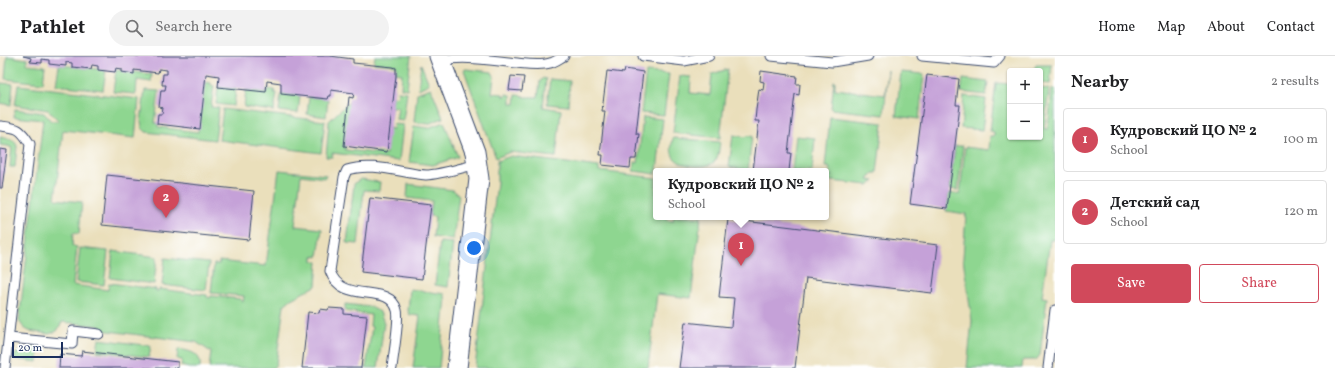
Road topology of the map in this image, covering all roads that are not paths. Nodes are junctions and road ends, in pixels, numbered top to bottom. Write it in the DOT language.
graph roads {
  1 [pos="564,56"];
  2 [pos="643,56"];
  3 [pos="705,56"];
  4 [pos="771,56"];
  5 [pos="868,56"];
  6 [pos="922,56"];
  7 [pos="1000,56"];
  8 [pos="854,57"];
  9 [pos="440,58"];
  10 [pos="551,59"];
  11 [pos="0,126"];
  12 [pos="478,164"];
  13 [pos="1055,310"];
  14 [pos="99,334"];
  15 [pos="9,338"];
  16 [pos="5,368"];
  17 [pos="392,368"];
  18 [pos="457,368"];
  19 [pos="1048,368"];
  1 -- 10 [label="lane"];
  2 -- 3 [label="lane"];
  4 -- 8 [label="lane"];
  5 -- 8 [label="lane"];
  6 -- 7 [label="lane"];
  9 -- 10 [label="lane"];
  9 -- 12 [label="street"];
  11 -- 15 [label="lane"];
  12 -- 17 [label="lane"];
  12 -- 18 [label="street"];
  13 -- 19 [label="lane"];
  14 -- 15 [label="lane"];
  15 -- 16 [label="lane"];
}
